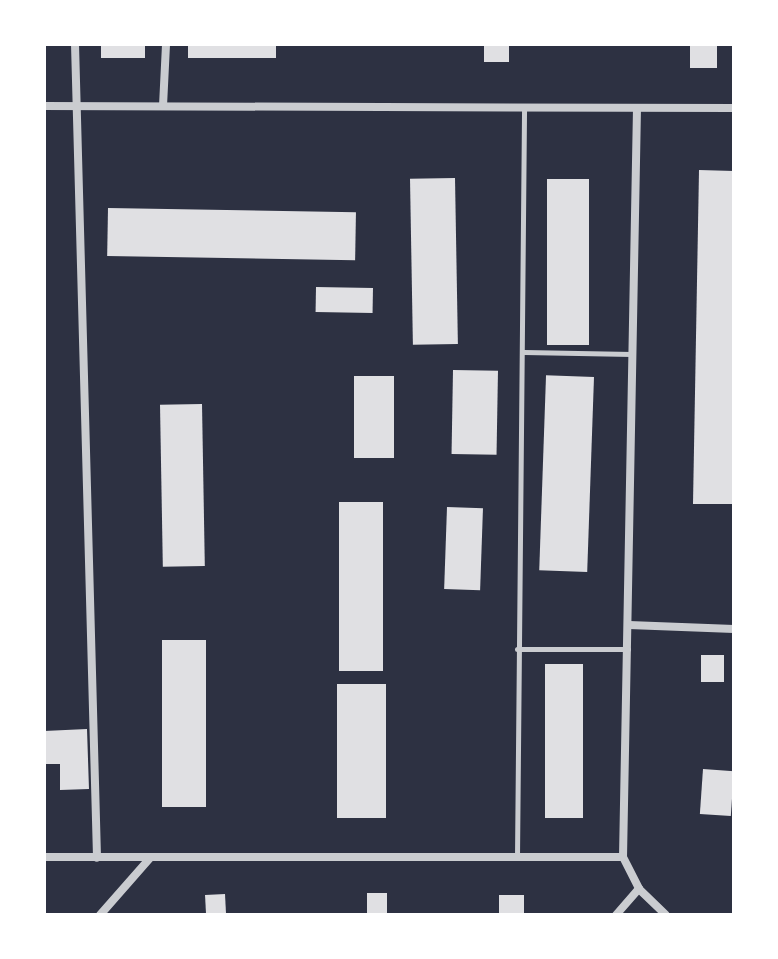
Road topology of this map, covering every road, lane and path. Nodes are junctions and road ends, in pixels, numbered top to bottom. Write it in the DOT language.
graph roads {
  1 [pos="75,44"];
  2 [pos="166,44"];
  3 [pos="44,106"];
  4 [pos="76,106"];
  5 [pos="163,106"];
  6 [pos="524,107"];
  7 [pos="637,108"];
  8 [pos="734,108"];
  9 [pos="524,352"];
  10 [pos="632,354"];
  11 [pos="629,625"];
  12 [pos="734,629"];
  13 [pos="517,649"];
  14 [pos="628,649"];
  15 [pos="44,857"];
  16 [pos="517,857"];
  17 [pos="623,857"];
  18 [pos="97,858"];
  19 [pos="150,858"];
  20 [pos="639,889"];
  21 [pos="100,915"];
  22 [pos="616,915"];
  23 [pos="666,915"];
  1 -- 4 [label="street"];
  2 -- 5 [label="street"];
  3 -- 4 [label="street"];
  4 -- 5 [label="street"];
  4 -- 18 [label="street"];
  5 -- 6 [label="street"];
  6 -- 7 [label="street"];
  6 -- 9 [label="lane"];
  7 -- 8 [label="street"];
  7 -- 10 [label="street"];
  9 -- 10 [label="lane"];
  9 -- 13 [label="lane"];
  10 -- 11 [label="street"];
  11 -- 12 [label="street"];
  11 -- 14 [label="street"];
  13 -- 14 [label="lane"];
  13 -- 16 [label="lane"];
  14 -- 17 [label="street"];
  15 -- 18 [label="street"];
  16 -- 17 [label="street"];
  16 -- 19 [label="street"];
  17 -- 20 [label="street"];
  18 -- 19 [label="street"];
  19 -- 21 [label="street"];
  20 -- 22 [label="street"];
  20 -- 23 [label="street"];
}
